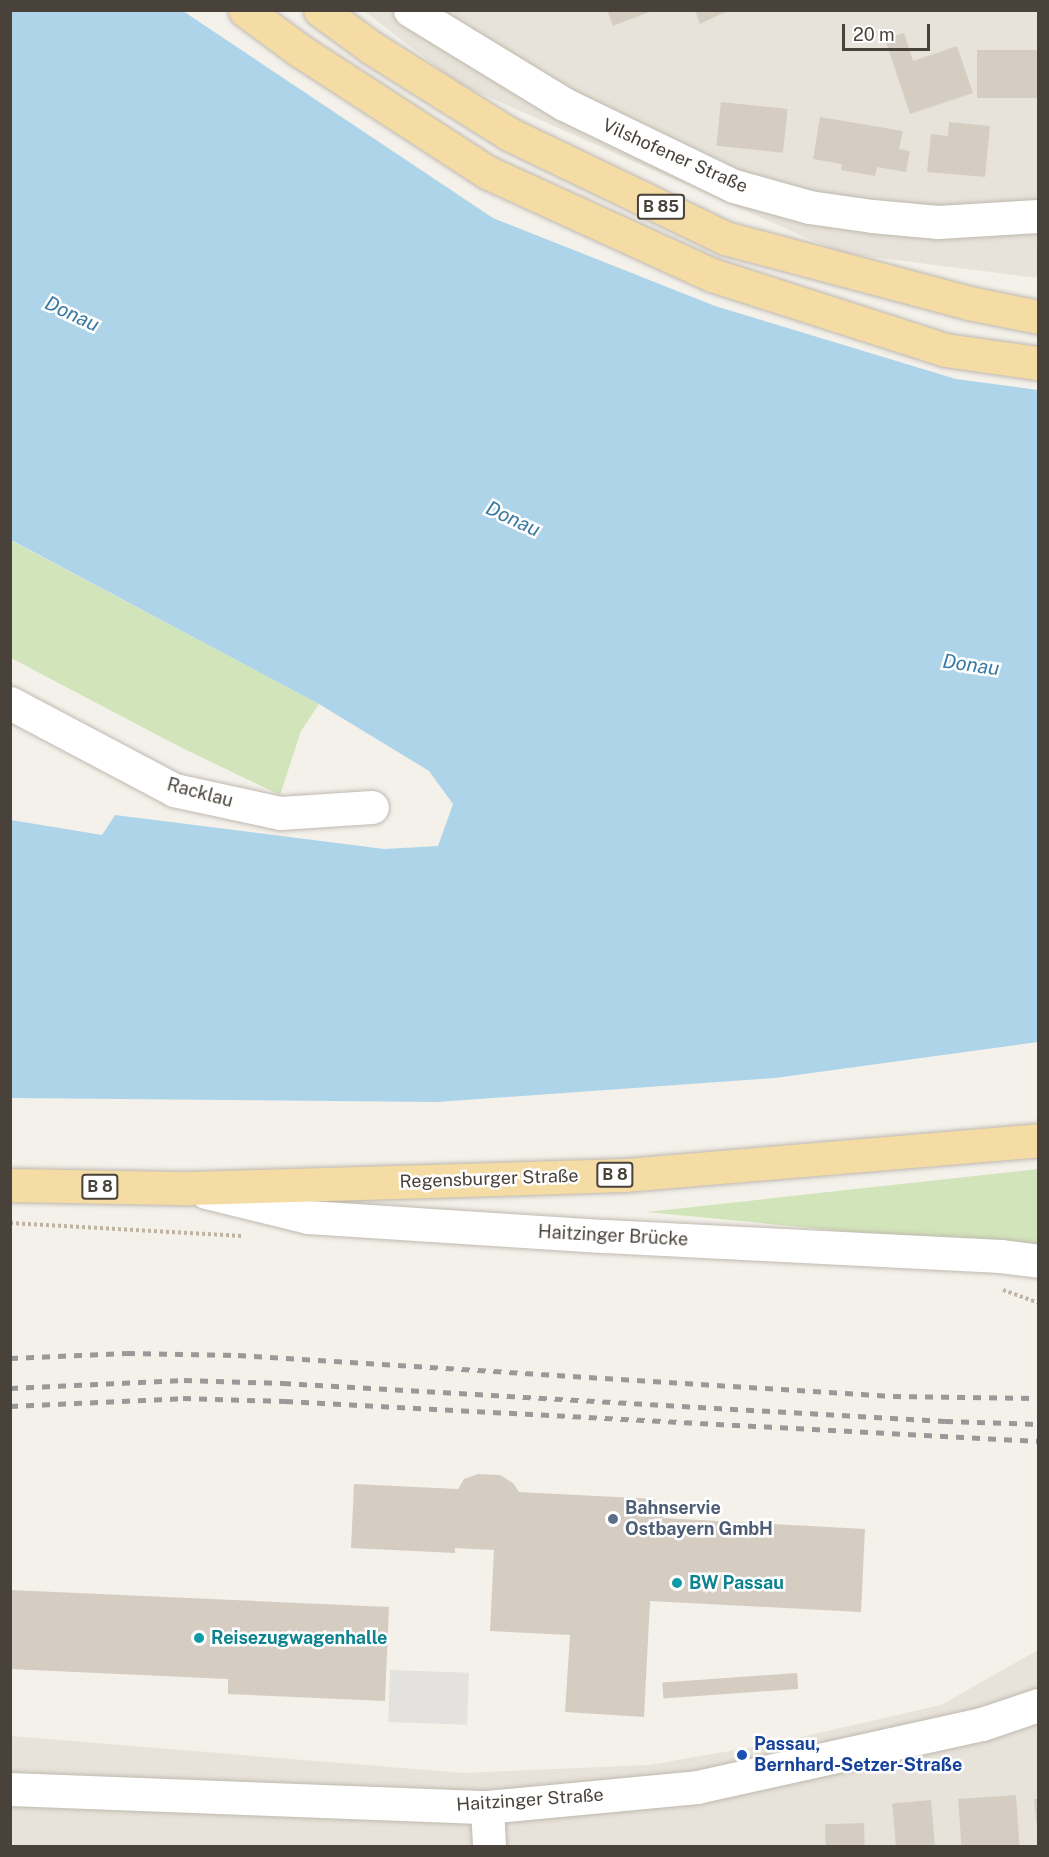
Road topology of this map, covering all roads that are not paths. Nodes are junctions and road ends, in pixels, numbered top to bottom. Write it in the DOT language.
graph roads {
  1 [pos="245,10"];
  2 [pos="320,10"];
  3 [pos="410,10"];
  4 [pos="1038,216"];
  5 [pos="1038,317"];
  6 [pos="1038,363"];
  7 [pos="10,703"];
  8 [pos="372,807"];
  9 [pos="1038,1140"];
  10 [pos="10,1185"];
  11 [pos="190,1188"];
  12 [pos="1038,1261"];
  13 [pos="1038,1705"];
  14 [pos="10,1789"];
  15 [pos="487,1807"];
  16 [pos="489,1846"];
  1 -- 6 [label="main road, B 85"];
  2 -- 5 [label="main road, B 85"];
  3 -- 4 [label="street, Vilshofener Straße"];
  7 -- 8 [label="street, Racklau"];
  9 -- 11 [label="main road, Regensburger Straße / B 8"];
  10 -- 11 [label="main road, Regensburger Straße / B 8"];
  11 -- 12 [label="street, Haitzinger Brücke"];
  13 -- 15 [label="street, Haitzinger Straße"];
  14 -- 15 [label="street, Haitzinger Straße"];
  15 -- 16 [label="street"];
}
